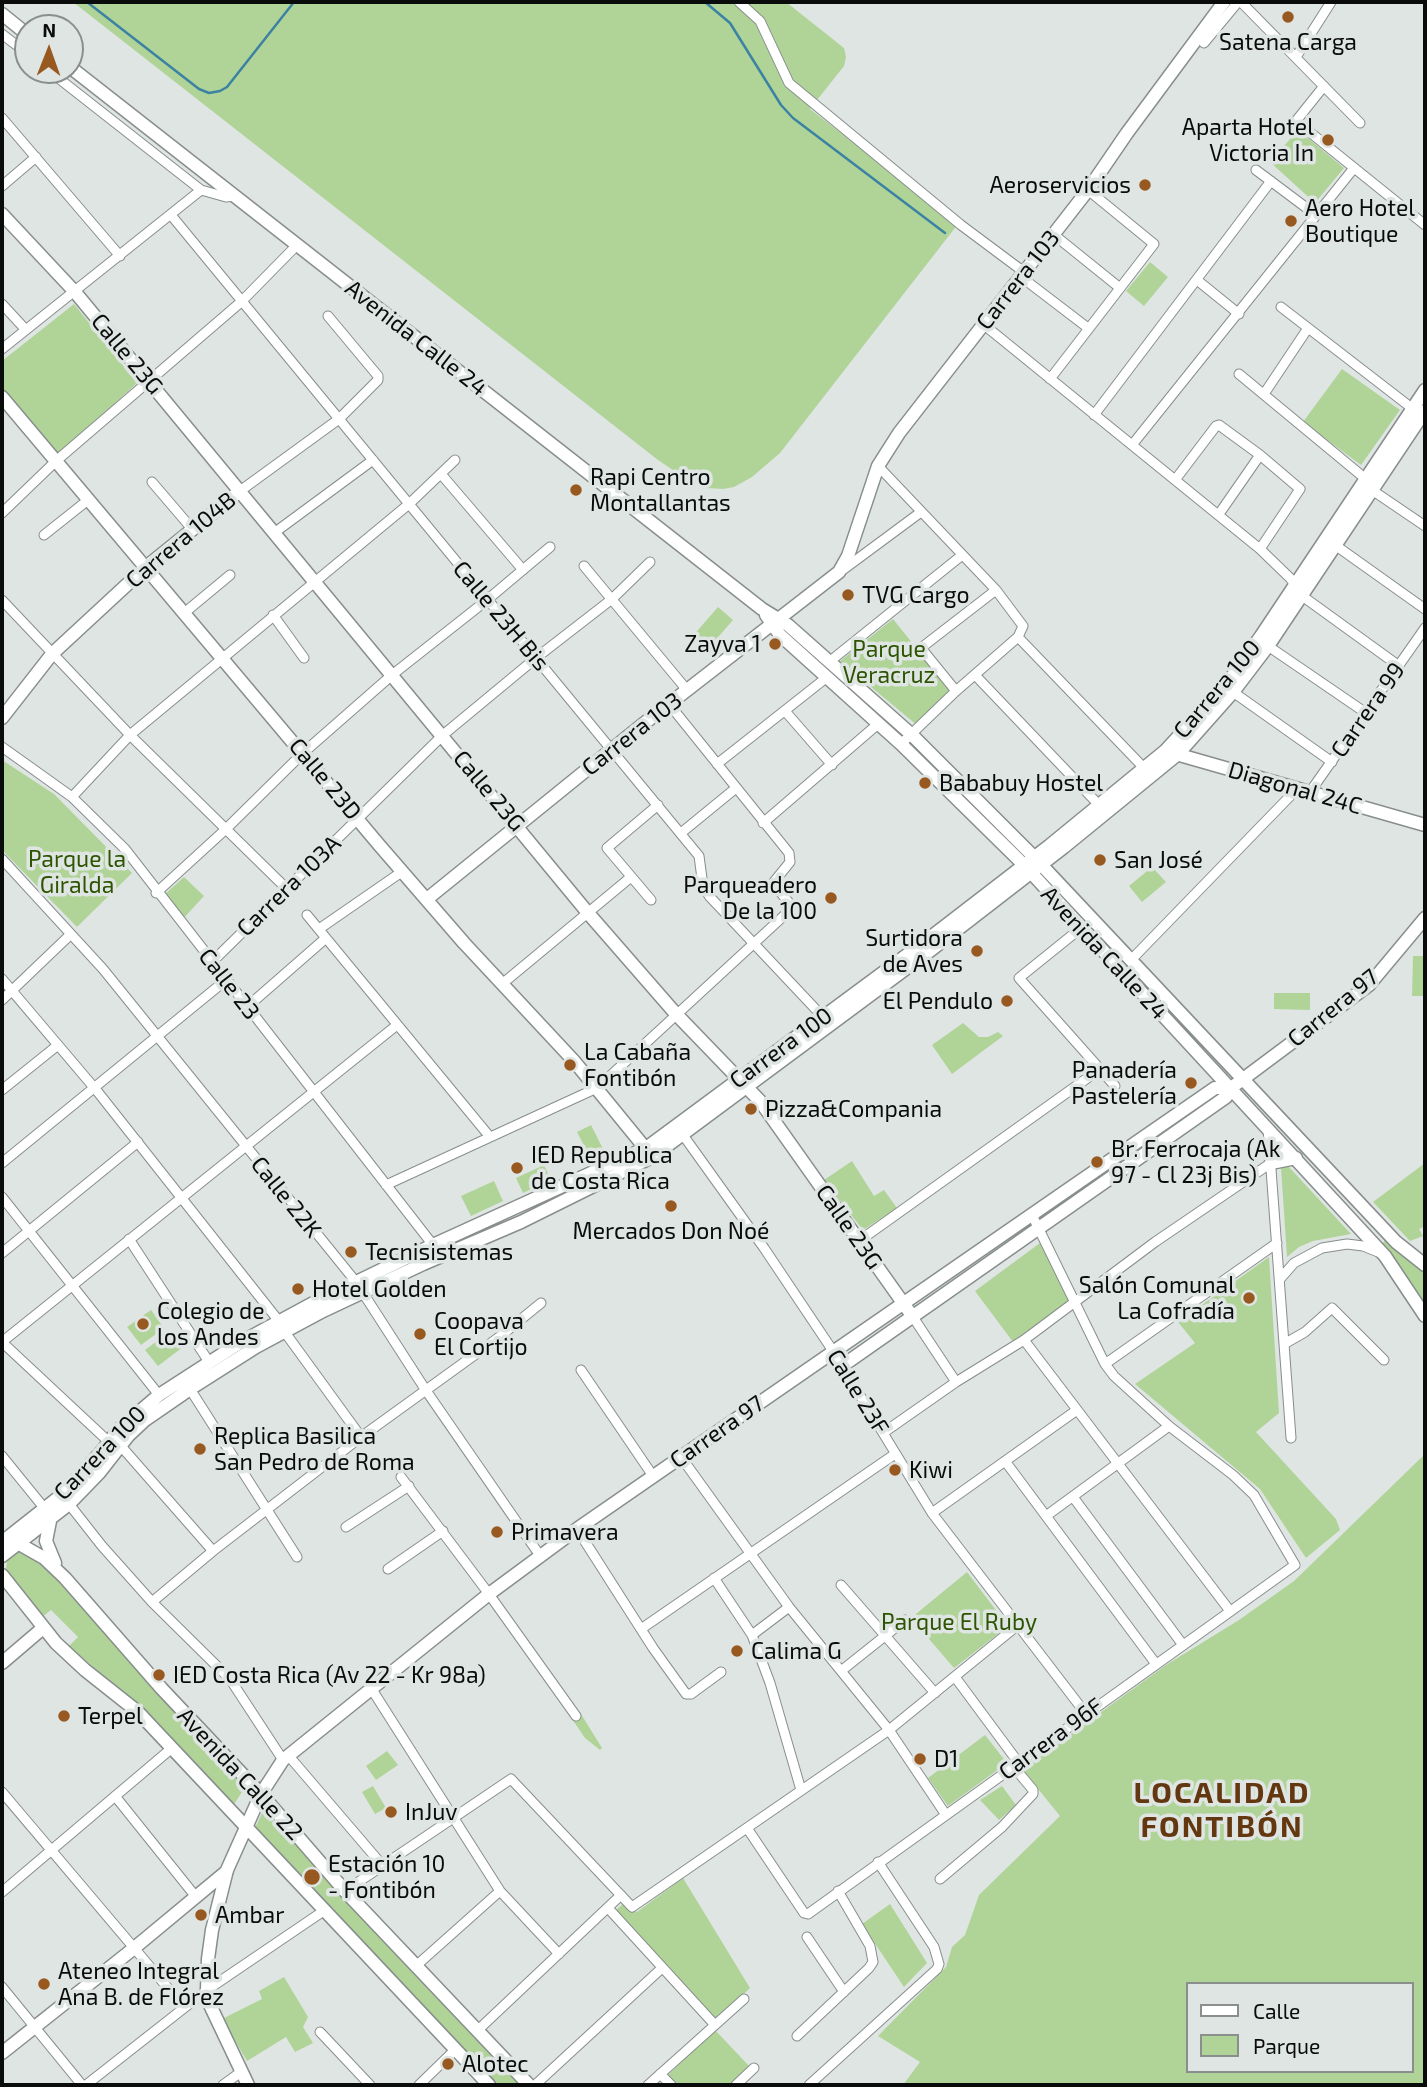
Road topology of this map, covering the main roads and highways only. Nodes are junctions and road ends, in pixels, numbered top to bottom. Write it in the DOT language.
graph roads {
  1 [pos="1224,2"];
  2 [pos="84,78"];
  3 [pos="2,214"];
  4 [pos="1425,390"];
  5 [pos="2,397"];
  6 [pos="1419,410"];
  7 [pos="1369,485"];
  8 [pos="240,491"];
  9 [pos="146,567"];
  10 [pos="1299,589"];
  11 [pos="776,622"];
  12 [pos="2,718"];
  13 [pos="1172,752"];
  14 [pos="1425,825"];
  15 [pos="518,826"];
  16 [pos="1038,861"];
  17 [pos="1027,869"];
  18 [pos="427,900"];
  19 [pos="1425,918"];
  20 [pos="1242,1079"];
  21 [pos="743,1084"];
  22 [pos="1231,1088"];
  23 [pos="649,1152"];
  24 [pos="1296,1158"];
  25 [pos="1271,1163"];
  26 [pos="1425,1265"];
  27 [pos="359,1287"];
  28 [pos="904,1304"];
  29 [pos="1425,1316"];
  30 [pos="913,1317"];
  31 [pos="281,1326"];
  32 [pos="833,1351"];
  33 [pos="842,1366"];
  34 [pos="115,1444"];
  35 [pos="47,1515"];
  36 [pos="8,1539"];
  37 [pos="2,1556"];
  38 [pos="2,1575"];
  39 [pos="65,1578"];
  40 [pos="43,1628"];
  41 [pos="2,1663"];
  42 [pos="261,1794"];
  43 [pos="247,1828"];
  44 [pos="227,1870"];
  45 [pos="2,2053"];
  46 [pos="248,2085"];
  47 [pos="489,2085"];
  48 [pos="530,2085"];
  1 -- 11 [label="main road, Carrera 103"];
  2 -- 11 [label="main road, Avenida Calle 24"];
  3 -- 8 [label="main road, Calle 23G"];
  4 -- 6 [label="main road, Carrera 100"];
  5 -- 9 [label="main road, Calle 23D"];
  6 -- 7 [label="main road, Carrera 100"];
  7 -- 10 [label="main road, Carrera 100"];
  7 -- 10 [label="main road, Carrera 100"];
  8 -- 9 [label="main road, Carrera 104B"];
  8 -- 15 [label="main road, Calle 23G"];
  9 -- 12 [label="main road, Carrera 104B"];
  9 -- 18 [label="main road, Calle 23D"];
  10 -- 13 [label="main road, Carrera 100"];
  10 -- 13 [label="main road, Carrera 100"];
  11 -- 15 [label="main road, Carrera 103"];
  11 -- 16 [label="main road, Avenida Calle 24"];
  11 -- 17 [label="main road, Avenida Calle 24"];
  13 -- 14 [label="main road, Diagonal 24C"];
  13 -- 16 [label="main road, Carrera 100"];
  13 -- 16 [label="main road, Carrera 100"];
  15 -- 18 [label="main road, Carrera 103"];
  15 -- 21 [label="main road, Calle 23G"];
  16 -- 17 [label="main road, Carrera 100"];
  16 -- 20 [label="main road, Avenida Calle 24"];
  17 -- 21 [label="main road, Carrera 100"];
  17 -- 21 [label="main road, Carrera 100"];
  17 -- 22 [label="main road, Avenida Calle 24"];
  18 -- 23 [label="main road, Calle 23D"];
  19 -- 20 [label="main road, Carrera 97"];
  20 -- 22 [label="main road, Carrera 97"];
  20 -- 26 [label="main road, Avenida Calle 24"];
  21 -- 23 [label="main road, Carrera 100"];
  21 -- 23 [label="main road, Carrera 100"];
  21 -- 28 [label="main road, Calle 23G"];
  22 -- 24 [label="main road, Avenida Calle 24"];
  22 -- 28 [label="main road, Carrera 97"];
  22 -- 30 [label="main road, Carrera 97"];
  23 -- 27 [label="main road, Carrera 100"];
  23 -- 27 [label="main road, Carrera 100"];
  24 -- 25 [label="main road"];
  24 -- 29 [label="main road, Avenida Calle 24"];
  27 -- 31 [label="main road, Carrera 100"];
  28 -- 30 [label="main road, Calle 23G"];
  28 -- 32 [label="main road, Carrera 97"];
  30 -- 33 [label="main road, Carrera 97"];
  31 -- 34 [label="main road, Carrera 100"];
  31 -- 34 [label="main road, Carrera 100"];
  32 -- 33 [label="main road, Calle 23F"];
  32 -- 42 [label="main road, Carrera 97"];
  34 -- 35 [label="main road, Carrera 100"];
  34 -- 35 [label="main road, Carrera 100"];
  35 -- 36 [label="main road, Carrera 100"];
  35 -- 39 [label="main road"];
  36 -- 37 [label="main road, Carrera 100"];
  36 -- 39 [label="main road, Avenida Calle 22"];
  38 -- 40 [label="main road, Avenida Calle 22"];
  39 -- 42 [label="main road, Avenida Calle 22"];
  40 -- 41 [label="main road"];
  40 -- 43 [label="main road, Avenida Calle 22"];
  42 -- 43 [label="main road, Carrera 97"];
  42 -- 48 [label="main road, Avenida Calle 22"];
  43 -- 44 [label="main road, Carrera 97"];
  43 -- 47 [label="main road, Avenida Calle 22"];
  44 -- 45 [label="main road"];
  44 -- 46 [label="main road"];
}
